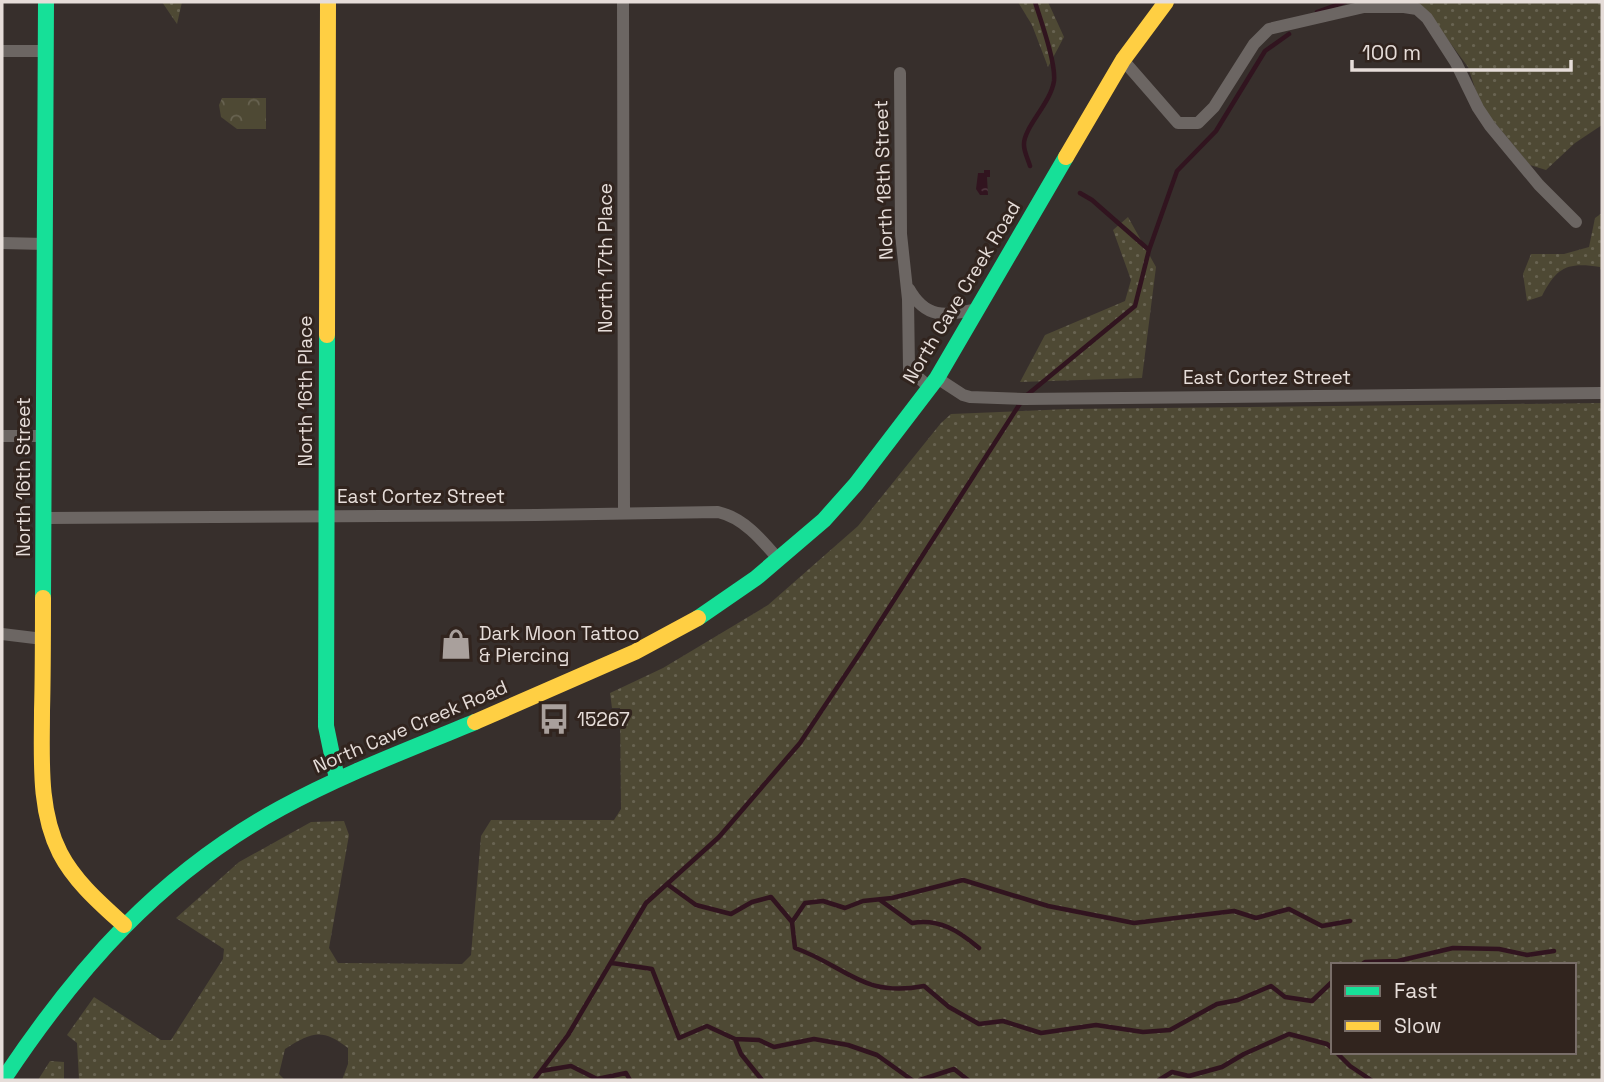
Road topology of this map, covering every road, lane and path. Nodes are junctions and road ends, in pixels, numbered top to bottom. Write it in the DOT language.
graph roads {
  1 [pos="46,2"];
  2 [pos="328,2"];
  3 [pos="623,2"];
  4 [pos="1166,2"];
  5 [pos="2,51"];
  6 [pos="46,51"];
  7 [pos="1123,60"];
  8 [pos="900,73"];
  9 [pos="1576,222"];
  10 [pos="2,243"];
  11 [pos="44,244"];
  12 [pos="907,286"];
  13 [pos="979,309"];
  14 [pos="933,383"];
  15 [pos="1602,393"];
  16 [pos="2,436"];
  17 [pos="45,436"];
  18 [pos="624,513"];
  19 [pos="326,516"];
  20 [pos="44,518"];
  21 [pos="779,560"];
  22 [pos="2,634"];
  23 [pos="43,639"];
  24 [pos="337,779"];
  25 [pos="124,925"];
  26 [pos="3,1080"];
  1 -- 6 [label="street, North 16th Street"];
  2 -- 19 [label="street, North 16th Place"];
  3 -- 18 [label="street, North 17th Place"];
  4 -- 7 [label="street, North Cave Creek Road"];
  5 -- 6 [label="street"];
  6 -- 11 [label="street, North 16th Street"];
  7 -- 9 [label="street"];
  7 -- 13 [label="street, North Cave Creek Road"];
  8 -- 12 [label="street, North 18th Street"];
  10 -- 11 [label="street"];
  11 -- 17 [label="street, North 16th Street"];
  12 -- 13 [label="street, North 18th Street"];
  12 -- 14 [label="street, North 18th Street"];
  13 -- 14 [label="street, North Cave Creek Road"];
  14 -- 15 [label="street, East Cortez Street"];
  14 -- 21 [label="street, North Cave Creek Road"];
  16 -- 17 [label="street"];
  17 -- 20 [label="street, North 16th Street"];
  18 -- 19 [label="street, East Cortez Street"];
  18 -- 21 [label="street, East Cortez Street"];
  19 -- 20 [label="street, East Cortez Street"];
  19 -- 24 [label="street, North 16th Place"];
  20 -- 23 [label="street, North 16th Street"];
  21 -- 24 [label="street, North Cave Creek Road"];
  22 -- 23 [label="street"];
  23 -- 25 [label="street, North 16th Street"];
  24 -- 25 [label="street, North Cave Creek Road"];
  25 -- 26 [label="street, North Cave Creek Road"];
}
